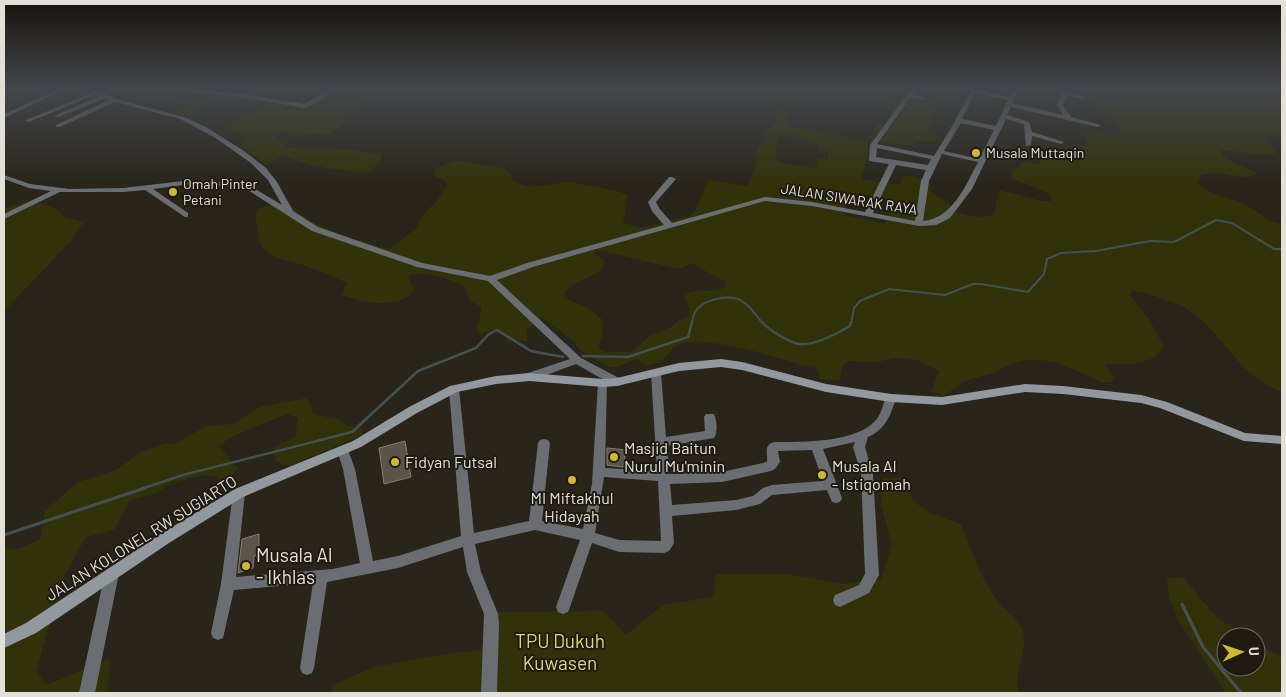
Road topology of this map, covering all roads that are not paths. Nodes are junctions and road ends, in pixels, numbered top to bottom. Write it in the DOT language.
graph roads {
  1 [pos="958,120"];
  2 [pos="70,121"];
  3 [pos="187,121"];
  4 [pos="889,121"];
  5 [pos="960,121"];
  6 [pos="1002,121"];
  7 [pos="1019,121"];
  8 [pos="1081,121"];
  9 [pos="1098,125"];
  10 [pos="58,126"];
  11 [pos="998,129"];
  12 [pos="1029,133"];
  13 [pos="1061,142"];
  14 [pos="1028,145"];
  15 [pos="874,146"];
  16 [pos="940,152"];
  17 [pos="935,158"];
  18 [pos="981,161"];
  19 [pos="894,164"];
  20 [pos="930,168"];
  21 [pos="4,177"];
  22 [pos="672,179"];
  23 [pos="148,188"];
  24 [pos="57,191"];
  25 [pos="868,214"];
  26 [pos="185,215"];
  27 [pos="293,216"];
  28 [pos="4,217"];
  29 [pos="920,224"];
  30 [pos="670,226"];
  31 [pos="491,279"];
  32 [pos="577,360"];
  33 [pos="656,374"];
  34 [pos="529,377"];
  35 [pos="603,382"];
  36 [pos="617,382"];
  37 [pos="454,390"];
  38 [pos="891,398"];
  39 [pos="710,417"];
  40 [pos="862,437"];
  41 [pos="1282,440"];
  42 [pos="544,442"];
  43 [pos="661,442"];
  44 [pos="816,445"];
  45 [pos="343,450"];
  46 [pos="599,472"];
  47 [pos="663,477"];
  48 [pos="831,485"];
  49 [pos="239,493"];
  50 [pos="836,498"];
  51 [pos="665,511"];
  52 [pos="535,525"];
  53 [pos="588,536"];
  54 [pos="468,540"];
  55 [pos="368,568"];
  56 [pos="112,573"];
  57 [pos="321,576"];
  58 [pos="228,584"];
  59 [pos="840,600"];
  60 [pos="563,607"];
  61 [pos="218,633"];
  62 [pos="4,641"];
  63 [pos="307,668"];
  64 [pos="87,693"];
  65 [pos="489,693"];
  1 -- 16 [label="street"];
  2 -- 10 [label="street"];
  3 -- 27 [label="street"];
  4 -- 15 [label="street"];
  5 -- 11 [label="street"];
  6 -- 11 [label="street, JALAN SIWARAK RAYA"];
  7 -- 12 [label="street"];
  8 -- 9 [label="street"];
  11 -- 18 [label="street, JALAN SIWARAK RAYA"];
  12 -- 13 [label="street"];
  12 -- 14 [label="street"];
  15 -- 17 [label="street"];
  15 -- 19 [label="street"];
  16 -- 17 [label="street"];
  16 -- 18 [label="street"];
  17 -- 20 [label="street"];
  18 -- 29 [label="street, JALAN SIWARAK RAYA"];
  19 -- 20 [label="street"];
  19 -- 25 [label="street"];
  20 -- 29 [label="street"];
  21 -- 24 [label="street"];
  22 -- 30 [label="street"];
  23 -- 24 [label="street"];
  23 -- 26 [label="street"];
  23 -- 27 [label="street"];
  24 -- 28 [label="street"];
  25 -- 29 [label="street, JALAN SIWARAK RAYA"];
  25 -- 30 [label="street, JALAN SIWARAK RAYA"];
  27 -- 31 [label="street"];
  30 -- 31 [label="street, JALAN SIWARAK RAYA"];
  31 -- 32 [label="street"];
  32 -- 34 [label="street"];
  32 -- 36 [label="street"];
  33 -- 36 [label="main road, JALAN KOLONEL RW SUGIARTO"];
  33 -- 38 [label="main road, JALAN KOLONEL RW SUGIARTO"];
  33 -- 43 [label="street"];
  34 -- 35 [label="main road, JALAN KOLONEL RW SUGIARTO"];
  34 -- 37 [label="main road, JALAN KOLONEL RW SUGIARTO"];
  35 -- 36 [label="main road, JALAN KOLONEL RW SUGIARTO"];
  35 -- 46 [label="street"];
  37 -- 45 [label="main road, JALAN KOLONEL RW SUGIARTO"];
  37 -- 54 [label="street"];
  38 -- 40 [label="street"];
  38 -- 41 [label="main road, JALAN KOLONEL RW SUGIARTO"];
  39 -- 43 [label="street"];
  40 -- 44 [label="street"];
  40 -- 59 [label="street"];
  42 -- 52 [label="street"];
  43 -- 47 [label="street"];
  44 -- 47 [label="street"];
  44 -- 48 [label="street"];
  45 -- 49 [label="main road, JALAN KOLONEL RW SUGIARTO"];
  45 -- 55 [label="street"];
  46 -- 47 [label="street"];
  46 -- 53 [label="street"];
  47 -- 51 [label="street"];
  48 -- 50 [label="street"];
  48 -- 51 [label="street"];
  49 -- 56 [label="main road, JALAN KOLONEL RW SUGIARTO"];
  49 -- 58 [label="street"];
  51 -- 53 [label="street"];
  52 -- 53 [label="street"];
  52 -- 54 [label="street"];
  53 -- 60 [label="street"];
  54 -- 55 [label="street"];
  54 -- 65 [label="street"];
  55 -- 57 [label="street"];
  56 -- 62 [label="main road, JALAN KOLONEL RW SUGIARTO"];
  56 -- 64 [label="street"];
  57 -- 58 [label="street"];
  57 -- 63 [label="street"];
  58 -- 61 [label="street"];
}
